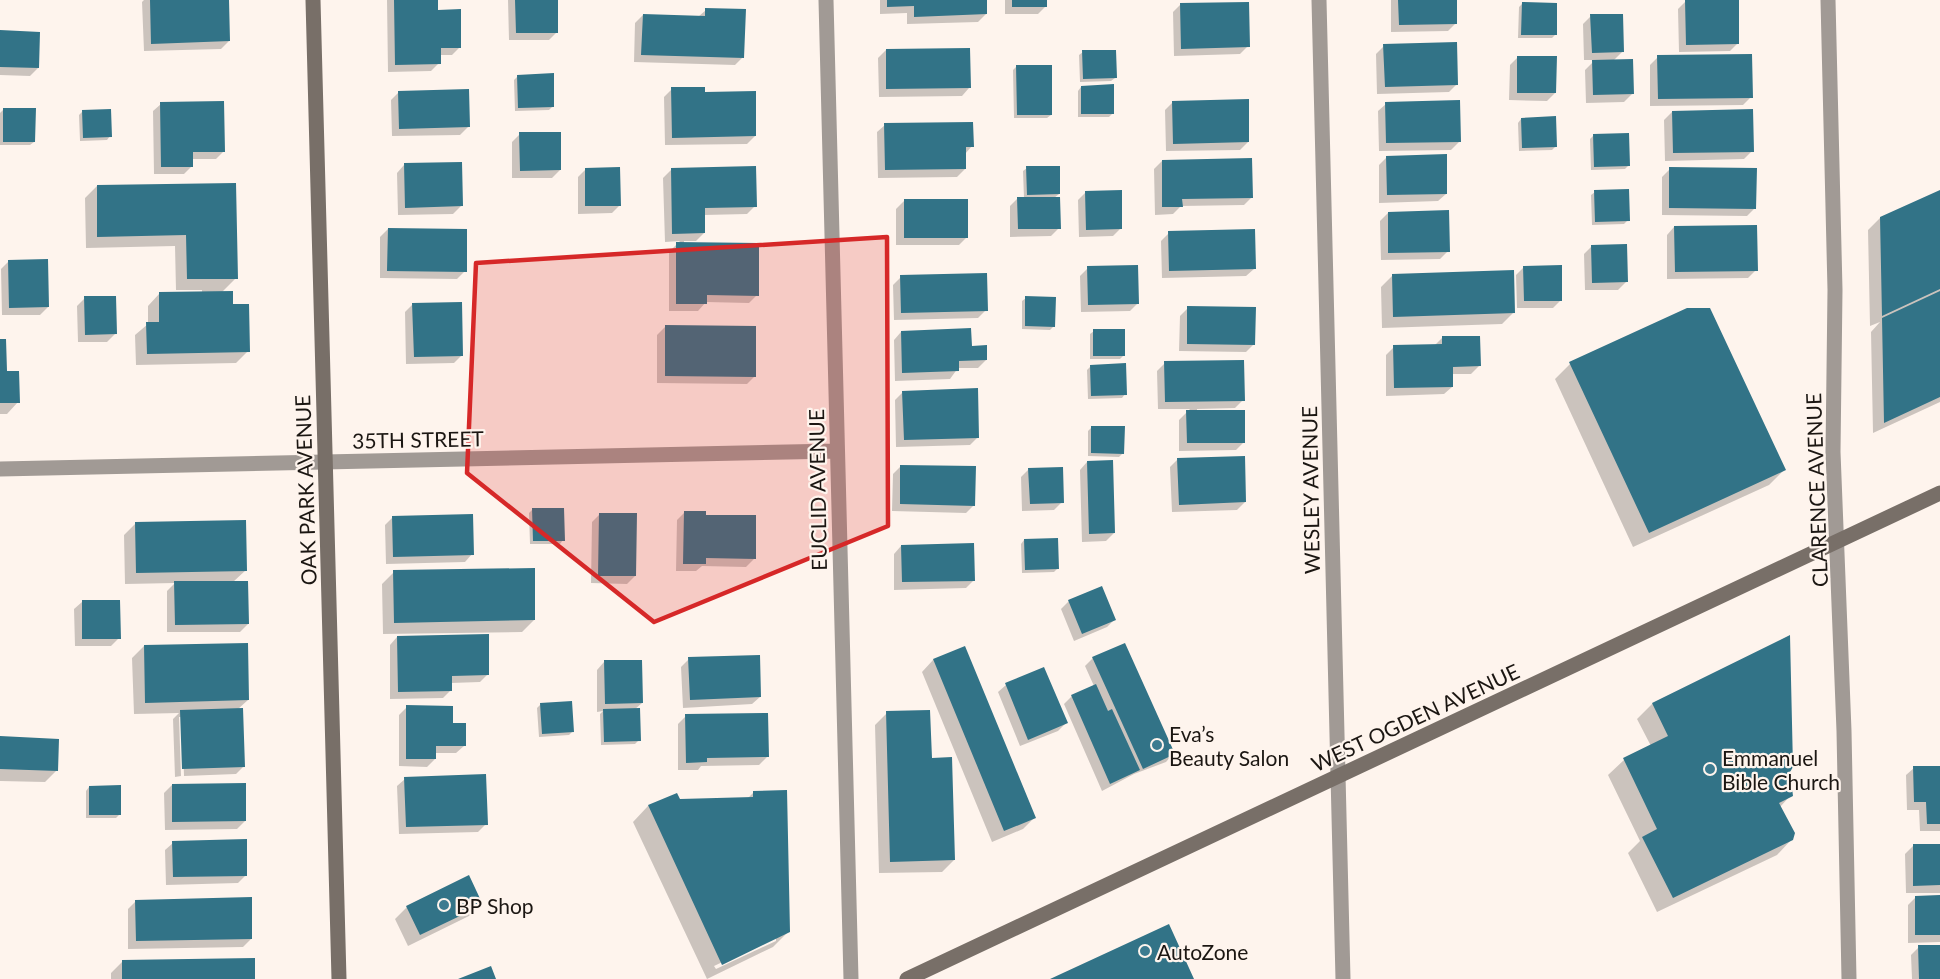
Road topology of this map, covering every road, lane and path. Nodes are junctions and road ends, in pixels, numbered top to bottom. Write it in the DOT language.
graph roads {
  1 [pos="313,0"];
  2 [pos="825,0"];
  3 [pos="1319,0"];
  4 [pos="1828,0"];
  5 [pos="837,451"];
  6 [pos="326,462"];
  7 [pos="0,469"];
  8 [pos="1940,493"];
  9 [pos="1838,540"];
  10 [pos="1337,776"];
  11 [pos="339,979"];
  12 [pos="851,979"];
  13 [pos="907,979"];
  14 [pos="1343,979"];
  15 [pos="1849,979"];
  1 -- 6 [label="main road, OAK PARK AVENUE"];
  2 -- 5 [label="street, EUCLID AVENUE"];
  3 -- 10 [label="street, WESLEY AVENUE"];
  4 -- 9 [label="street, CLARENCE AVENUE"];
  5 -- 6 [label="street, 35TH STREET"];
  5 -- 12 [label="street, EUCLID AVENUE"];
  6 -- 7 [label="street, 35TH STREET"];
  6 -- 11 [label="main road, OAK PARK AVENUE"];
  8 -- 9 [label="main road, WEST OGDEN AVENUE"];
  9 -- 10 [label="main road, WEST OGDEN AVENUE"];
  9 -- 15 [label="street, CLARENCE AVENUE"];
  10 -- 13 [label="main road, WEST OGDEN AVENUE"];
  10 -- 14 [label="street, WESLEY AVENUE"];
}
